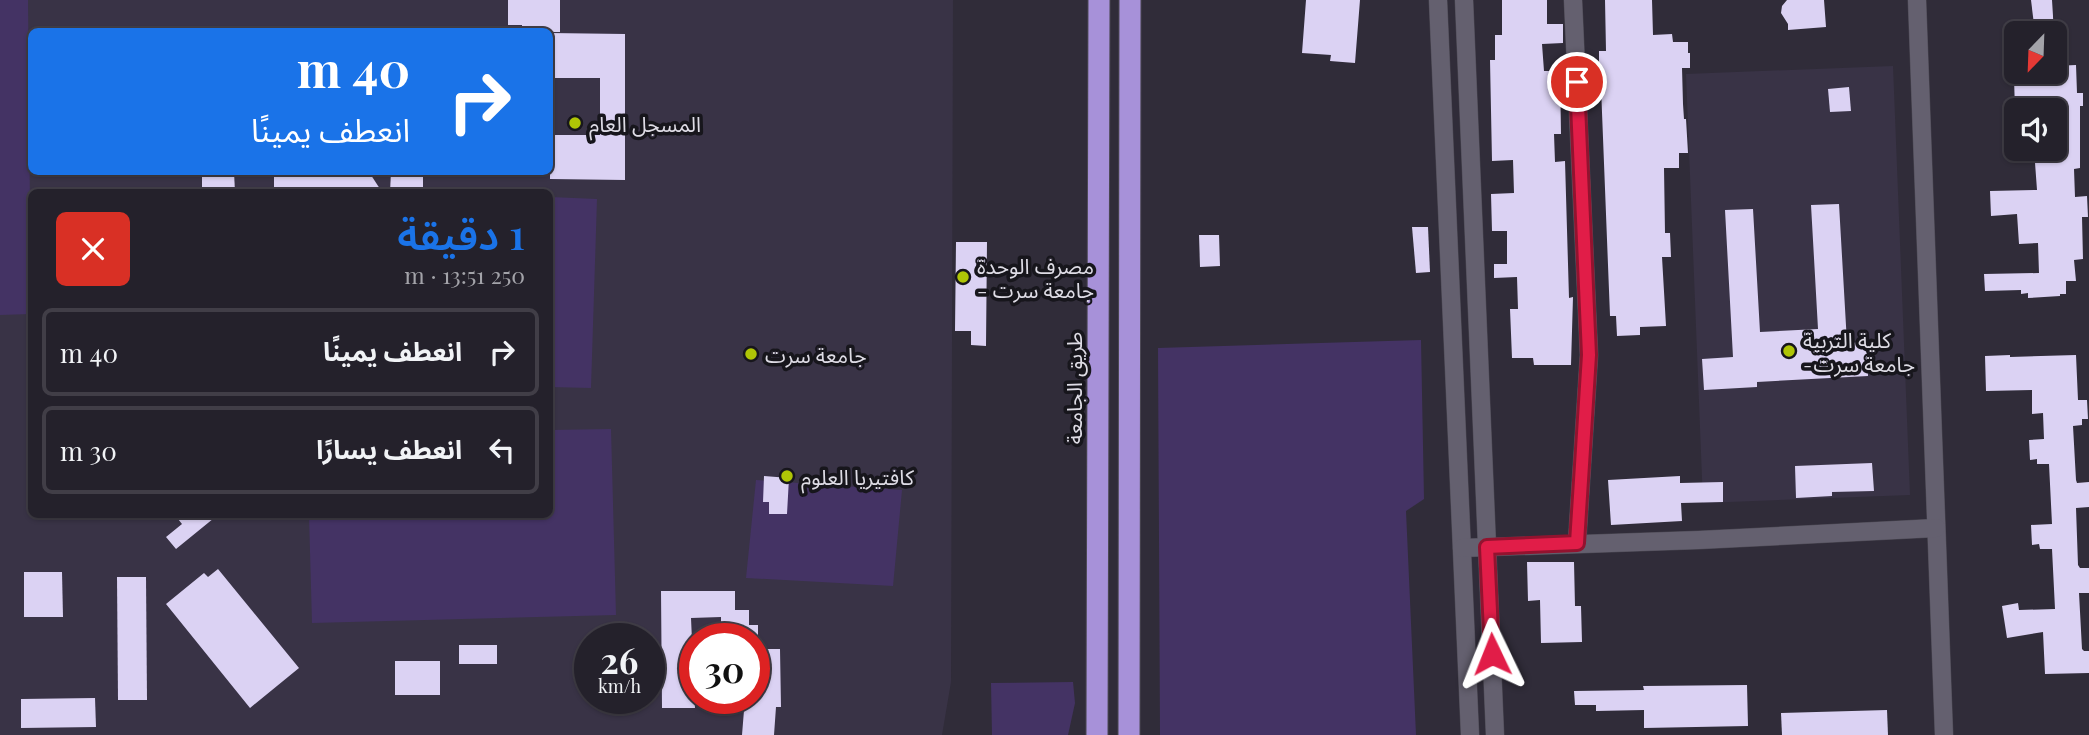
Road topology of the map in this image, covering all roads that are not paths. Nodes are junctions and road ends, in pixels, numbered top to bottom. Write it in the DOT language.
graph roads {
  1 [pos="1099,0"];
  2 [pos="1130,0"];
  3 [pos="1438,0"];
  4 [pos="1464,0"];
  5 [pos="1573,0"];
  6 [pos="1917,0"];
  7 [pos="1936,528"];
  8 [pos="1577,543"];
  9 [pos="1487,547"];
  10 [pos="1462,548"];
  11 [pos="1097,735"];
  12 [pos="1129,735"];
  13 [pos="1469,735"];
  14 [pos="1495,735"];
  15 [pos="1944,735"];
  1 -- 11 [label="highway, طريق الجامعة"];
  2 -- 12 [label="highway"];
  3 -- 10 [label="street"];
  4 -- 9 [label="street"];
  5 -- 8 [label="street"];
  6 -- 7 [label="street"];
  7 -- 8 [label="street"];
  7 -- 15 [label="street"];
  8 -- 9 [label="street"];
  9 -- 10 [label="street"];
  9 -- 14 [label="street"];
  10 -- 13 [label="street"];
}
